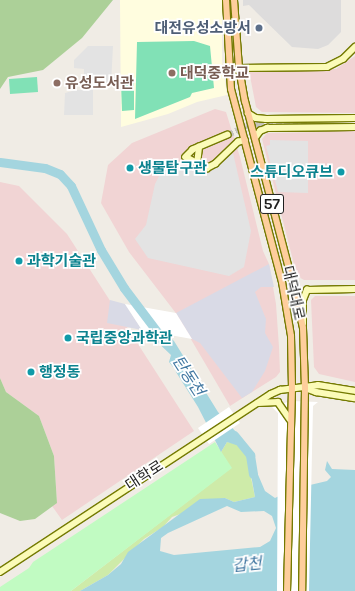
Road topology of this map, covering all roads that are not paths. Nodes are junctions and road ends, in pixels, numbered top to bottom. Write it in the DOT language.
graph roads {
  1 [pos="226,0"];
  2 [pos="234,0"];
  3 [pos="355,47"];
  4 [pos="239,68"];
  5 [pos="248,113"];
  6 [pos="355,118"];
  7 [pos="304,119"];
  8 [pos="355,124"];
  9 [pos="307,126"];
  10 [pos="355,127"];
  11 [pos="228,135"];
  12 [pos="255,138"];
  13 [pos="245,140"];
  14 [pos="199,147"];
  15 [pos="197,164"];
  16 [pos="355,288"];
  17 [pos="302,328"];
  18 [pos="292,388"];
  19 [pos="305,388"];
  20 [pos="355,391"];
  21 [pos="355,398"];
  22 [pos="249,407"];
  23 [pos="290,419"];
  24 [pos="0,572"];
  25 [pos="287,591"];
  26 [pos="302,591"];
  1 -- 13 [label="main road, 대덕대로 / 57"];
  2 -- 4 [label="main road, 대덕대로 / 57"];
  3 -- 4 [label="street"];
  4 -- 5 [label="main road, 대덕대로 / 57"];
  5 -- 7 [label="street"];
  5 -- 12 [label="main road, 대덕대로 / 57"];
  6 -- 7 [label="street"];
  7 -- 9 [label="street"];
  8 -- 9 [label="street"];
  9 -- 10 [label="street"];
  9 -- 12 [label="street"];
  11 -- 14 [label="street"];
  12 -- 17 [label="main road, 대덕대로 / 57"];
  13 -- 15 [label="street"];
  13 -- 18 [label="main road, 대덕대로 / 57"];
  14 -- 15 [label="street"];
  14 -- 15 [label="street"];
  16 -- 17 [label="street"];
  17 -- 19 [label="main road, 대덕대로 / 57"];
  18 -- 19 [label="street, 대학로"];
  18 -- 22 [label="street, 대학로"];
  18 -- 23 [label="main road, 대덕대로 / 57"];
  19 -- 20 [label="street"];
  19 -- 21 [label="street"];
  19 -- 26 [label="main road, 대덕대로 / 57"];
  22 -- 23 [label="street"];
  22 -- 24 [label="street, 대학로"];
  23 -- 25 [label="main road, 대덕대로 / 57"];
}
